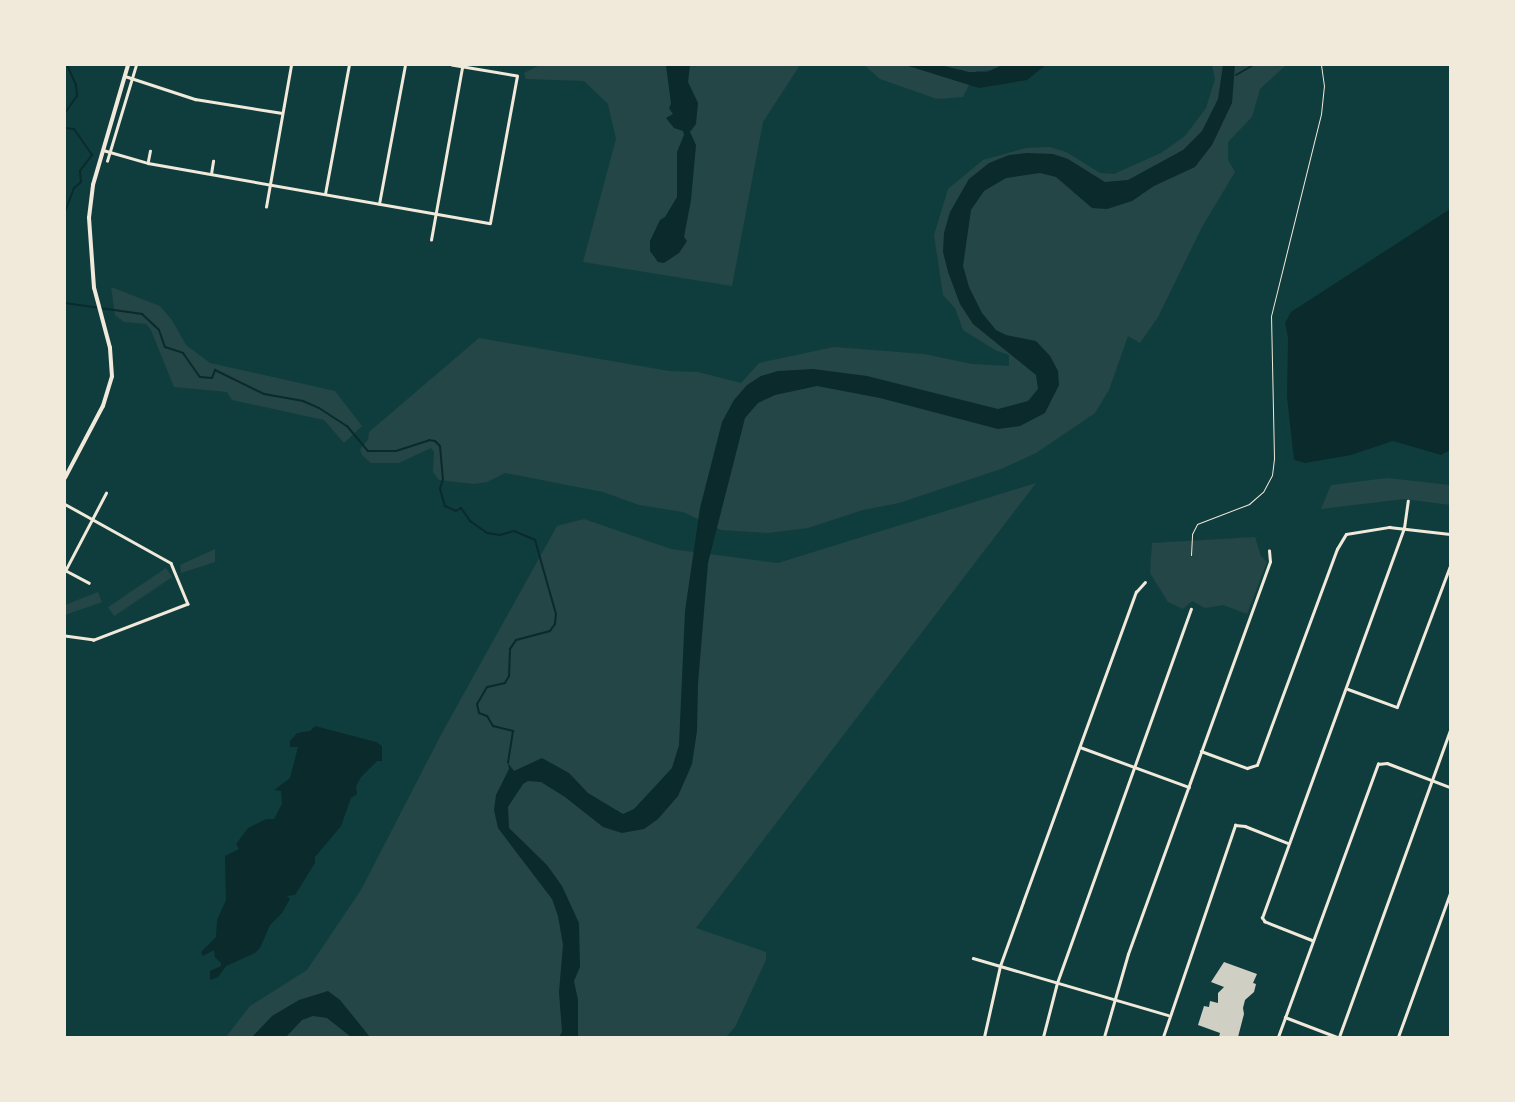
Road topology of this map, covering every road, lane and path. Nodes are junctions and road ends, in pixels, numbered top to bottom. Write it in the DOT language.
graph roads {
  1 [pos="128,65"];
  2 [pos="136,65"];
  3 [pos="291,65"];
  4 [pos="349,65"];
  5 [pos="405,65"];
  6 [pos="452,65"];
  7 [pos="1321,65"];
  8 [pos="462,66"];
  9 [pos="125,76"];
  10 [pos="132,78"];
  11 [pos="282,113"];
  12 [pos="103,150"];
  13 [pos="150,151"];
  14 [pos="110,153"];
  15 [pos="107,161"];
  16 [pos="213,161"];
  17 [pos="148,163"];
  18 [pos="211,174"];
  19 [pos="270,184"];
  20 [pos="325,194"];
  21 [pos="379,204"];
  22 [pos="266,207"];
  23 [pos="436,214"];
  24 [pos="431,240"];
  25 [pos="65,478"];
  26 [pos="106,493"];
  27 [pos="1408,501"];
  28 [pos="65,504"];
  29 [pos="93,519"];
  30 [pos="1404,528"];
  31 [pos="1450,534"];
  32 [pos="1269,551"];
  33 [pos="1191,555"];
  34 [pos="1450,566"];
  35 [pos="65,570"];
  36 [pos="1144,582"];
  37 [pos="89,583"];
  38 [pos="1191,609"];
  39 [pos="65,636"];
  40 [pos="1346,689"];
  41 [pos="1450,730"];
  42 [pos="1079,747"];
  43 [pos="1201,751"];
  44 [pos="1134,767"];
  45 [pos="1432,780"];
  46 [pos="1189,787"];
  47 [pos="1450,787"];
  48 [pos="1289,843"];
  49 [pos="1450,893"];
  50 [pos="1313,941"];
  51 [pos="973,958"];
  52 [pos="1000,966"];
  53 [pos="1057,983"];
  54 [pos="1113,999"];
  55 [pos="1168,1015"];
  56 [pos="1285,1017"];
  57 [pos="984,1037"];
  58 [pos="1043,1037"];
  59 [pos="1104,1037"];
  60 [pos="1163,1037"];
  61 [pos="1278,1037"];
  62 [pos="1338,1037"];
  63 [pos="1398,1037"];
  1 -- 9 [label="main road"];
  2 -- 10 [label="street"];
  3 -- 11 [label="street"];
  4 -- 20 [label="street"];
  5 -- 21 [label="street"];
  6 -- 8 [label="street"];
  7 -- 33 [label="path"];
  8 -- 23 [label="street"];
  8 -- 23 [label="street"];
  9 -- 10 [label="street"];
  9 -- 12 [label="main road"];
  10 -- 11 [label="street"];
  10 -- 14 [label="street"];
  11 -- 19 [label="street"];
  12 -- 14 [label="street"];
  12 -- 25 [label="main road"];
  13 -- 17 [label="street"];
  14 -- 15 [label="street"];
  14 -- 17 [label="street"];
  16 -- 18 [label="street"];
  17 -- 18 [label="street"];
  18 -- 19 [label="street"];
  19 -- 20 [label="street"];
  19 -- 22 [label="street"];
  20 -- 21 [label="street"];
  21 -- 23 [label="street"];
  23 -- 24 [label="street"];
  26 -- 29 [label="street"];
  27 -- 30 [label="street"];
  28 -- 29 [label="street"];
  29 -- 35 [label="street"];
  29 -- 39 [label="street"];
  30 -- 31 [label="street"];
  30 -- 40 [label="street"];
  30 -- 43 [label="street"];
  32 -- 43 [label="street"];
  34 -- 40 [label="street"];
  35 -- 37 [label="street"];
  36 -- 42 [label="street"];
  38 -- 44 [label="street"];
  40 -- 48 [label="street"];
  41 -- 45 [label="street"];
  42 -- 44 [label="street"];
  42 -- 52 [label="street"];
  43 -- 46 [label="street"];
  44 -- 46 [label="street"];
  44 -- 53 [label="street"];
  45 -- 47 [label="street"];
  45 -- 50 [label="street"];
  45 -- 62 [label="street"];
  46 -- 54 [label="street"];
  48 -- 50 [label="street"];
  48 -- 55 [label="street"];
  49 -- 63 [label="street"];
  50 -- 56 [label="street"];
  51 -- 52 [label="street"];
  52 -- 53 [label="street"];
  52 -- 57 [label="street"];
  53 -- 54 [label="street"];
  53 -- 58 [label="street"];
  54 -- 55 [label="street"];
  54 -- 59 [label="street"];
  55 -- 60 [label="street"];
  56 -- 61 [label="street"];
  56 -- 62 [label="street"];
}
